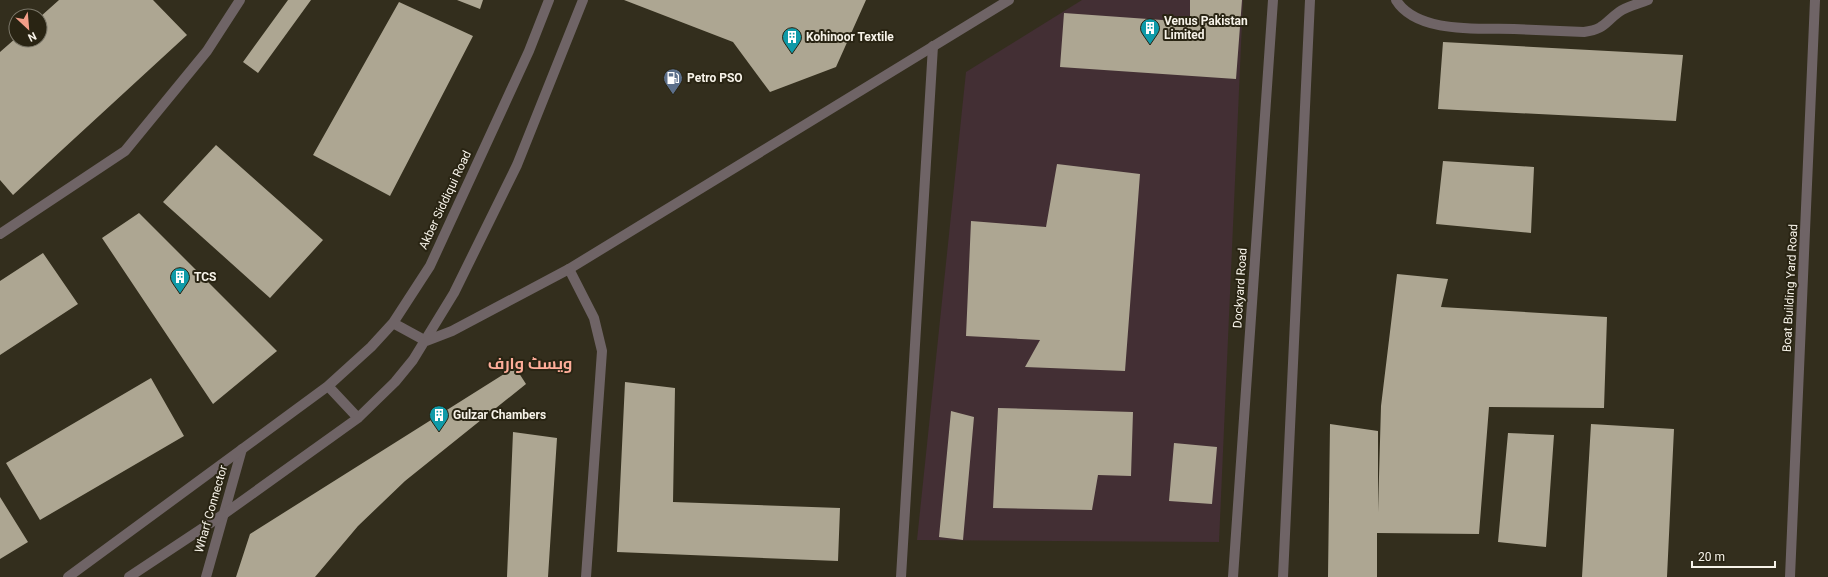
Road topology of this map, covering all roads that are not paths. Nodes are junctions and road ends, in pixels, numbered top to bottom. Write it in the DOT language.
graph roads {
  1 [pos="240,0"];
  2 [pos="549,0"];
  3 [pos="583,0"];
  4 [pos="1009,0"];
  5 [pos="1273,0"];
  6 [pos="1310,0"];
  7 [pos="1396,0"];
  8 [pos="1648,0"];
  9 [pos="1815,0"];
  10 [pos="933,46"];
  11 [pos="0,234"];
  12 [pos="569,269"];
  13 [pos="393,323"];
  14 [pos="426,341"];
  15 [pos="328,386"];
  16 [pos="358,418"];
  17 [pos="242,449"];
  18 [pos="224,514"];
  19 [pos="68,577"];
  20 [pos="129,577"];
  21 [pos="206,577"];
  22 [pos="586,577"];
  23 [pos="901,577"];
  24 [pos="1233,577"];
  25 [pos="1283,577"];
  26 [pos="1790,577"];
  1 -- 11 [label="street"];
  2 -- 13 [label="street, Akber Siddiqui Road"];
  3 -- 14 [label="street"];
  4 -- 10 [label="street"];
  5 -- 24 [label="street, Dockyard Road"];
  6 -- 25 [label="street"];
  7 -- 8 [label="street"];
  9 -- 26 [label="street, Boat Building Yard Road"];
  10 -- 12 [label="street"];
  10 -- 23 [label="street"];
  12 -- 14 [label="street"];
  12 -- 22 [label="street"];
  13 -- 14 [label="street"];
  13 -- 15 [label="street, Akber Siddiqui Road"];
  14 -- 16 [label="street"];
  15 -- 16 [label="street"];
  15 -- 17 [label="street, Akber Siddiqui Road"];
  16 -- 18 [label="street"];
  17 -- 18 [label="street, Wharf Connector"];
  17 -- 19 [label="street, Akber Siddiqui Road"];
  18 -- 20 [label="street"];
  18 -- 21 [label="street, Wharf Connector"];
}
